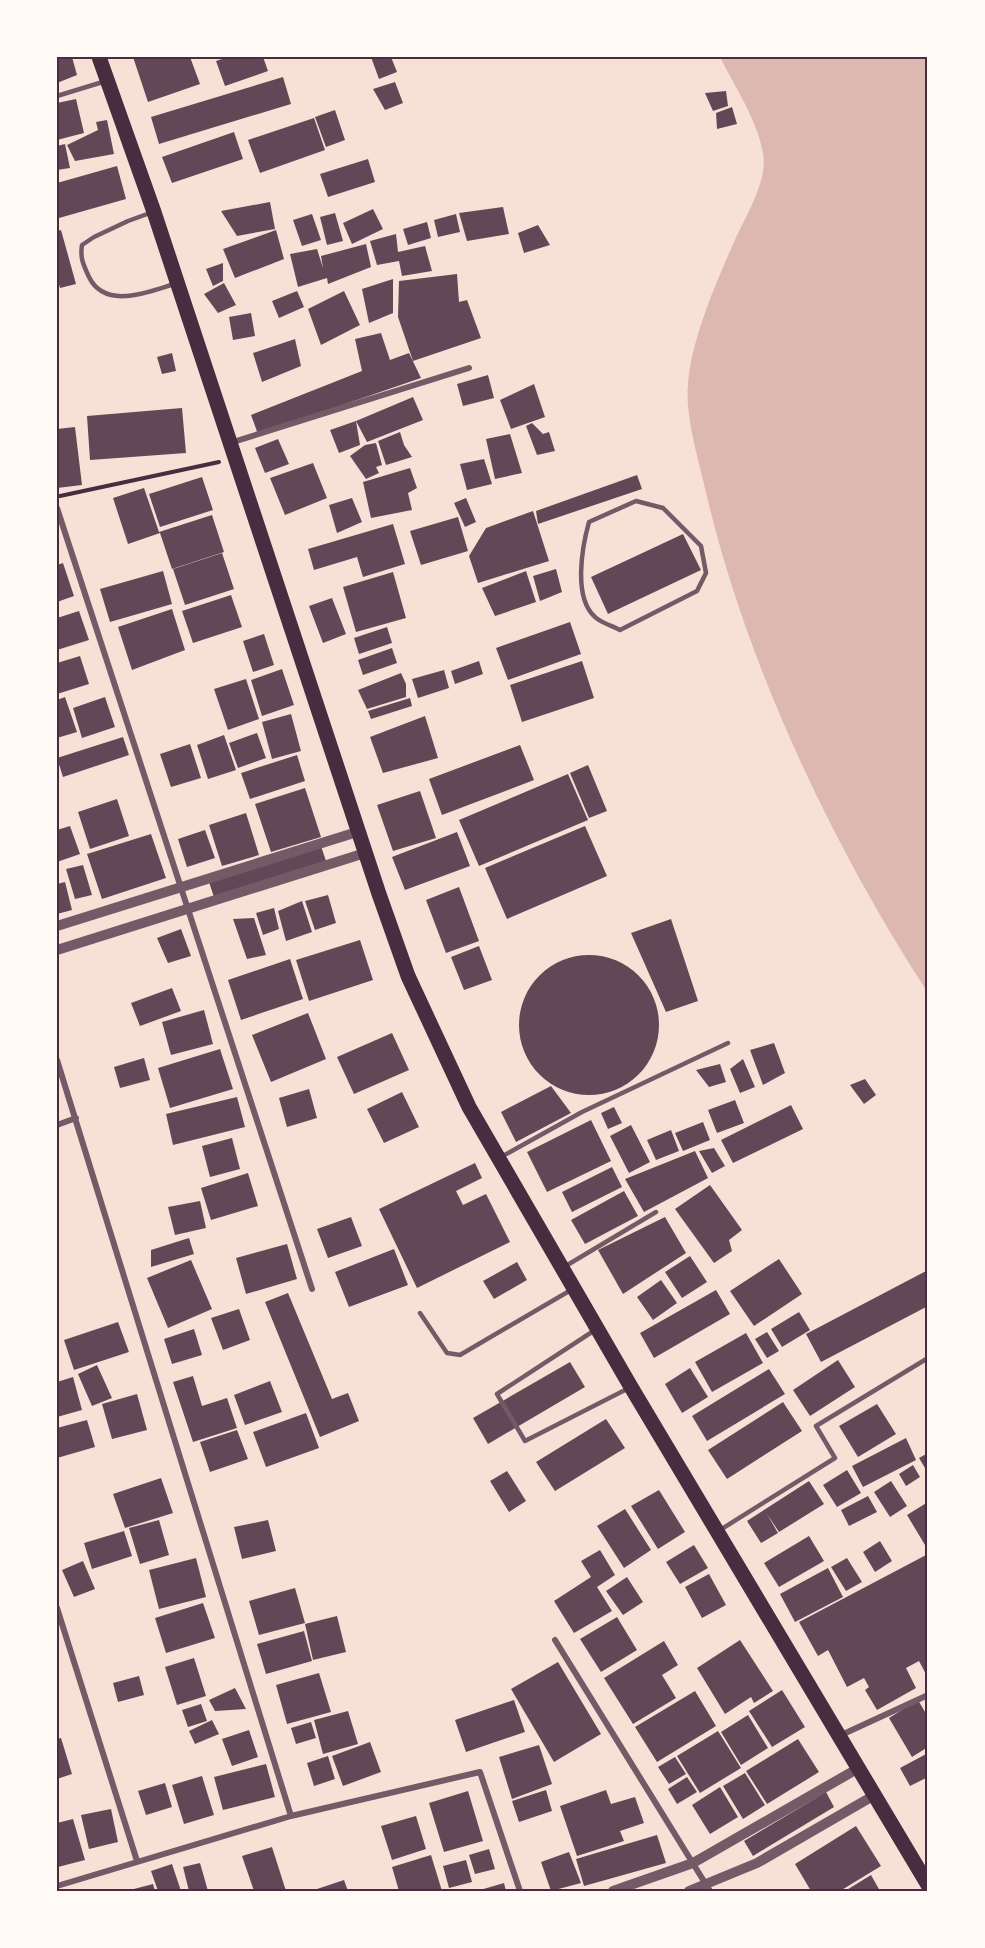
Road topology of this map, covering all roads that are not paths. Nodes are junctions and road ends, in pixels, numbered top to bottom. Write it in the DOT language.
graph roads {
  1 [pos="99,57"];
  2 [pos="108,81"];
  3 [pos="57,96"];
  4 [pos="154,212"];
  5 [pos="177,283"];
  6 [pos="469,368"];
  7 [pos="229,444"];
  8 [pos="57,508"];
  9 [pos="584,602"];
  10 [pos="357,832"];
  11 [pos="365,853"];
  12 [pos="181,888"];
  13 [pos="188,909"];
  14 [pos="57,926"];
  15 [pos="57,950"];
  16 [pos="728,1044"];
  17 [pos="57,1060"];
  18 [pos="76,1118"];
  19 [pos="57,1125"];
  20 [pos="498,1158"];
  21 [pos="656,1212"];
  22 [pos="562,1268"];
  23 [pos="312,1289"];
  24 [pos="574,1289"];
  25 [pos="420,1313"];
  26 [pos="597,1329"];
  27 [pos="928,1358"];
  28 [pos="631,1387"];
  29 [pos="718,1532"];
  30 [pos="57,1608"];
  31 [pos="555,1640"];
  32 [pos="928,1695"];
  33 [pos="838,1737"];
  34 [pos="857,1769"];
  35 [pos="873,1796"];
  36 [pos="291,1816"];
  37 [pos="136,1861"];
  38 [pos="693,1863"];
  39 [pos="928,1885"];
  40 [pos="57,1886"];
  41 [pos="708,1888"];
  42 [pos="520,1891"];
  43 [pos="613,1891"];
  44 [pos="689,1891"];
  1 -- 2 [label="main road"];
  2 -- 3 [label="lane"];
  2 -- 4 [label="main road"];
  4 -- 5 [label="main road"];
  4 -- 5 [label="lane"];
  5 -- 7 [label="main road"];
  6 -- 7 [label="street"];
  7 -- 10 [label="main road"];
  8 -- 12 [label="street"];
  9 -- 9 [label="lane"];
  10 -- 11 [label="main road"];
  10 -- 12 [label="street"];
  11 -- 13 [label="street"];
  11 -- 20 [label="main road"];
  12 -- 13 [label="street"];
  12 -- 14 [label="street"];
  13 -- 15 [label="street"];
  13 -- 23 [label="street"];
  16 -- 20 [label="lane"];
  17 -- 18 [label="street"];
  18 -- 19 [label="street"];
  18 -- 36 [label="street"];
  20 -- 22 [label="main road"];
  21 -- 22 [label="lane"];
  22 -- 24 [label="main road"];
  24 -- 25 [label="lane"];
  24 -- 26 [label="main road"];
  26 -- 28 [label="main road"];
  26 -- 28 [label="lane"];
  27 -- 29 [label="lane"];
  28 -- 29 [label="main road"];
  29 -- 33 [label="main road"];
  30 -- 37 [label="street"];
  31 -- 38 [label="street"];
  32 -- 33 [label="street"];
  33 -- 34 [label="main road"];
  34 -- 35 [label="main road"];
  34 -- 38 [label="street"];
  35 -- 39 [label="main road"];
  35 -- 41 [label="street"];
  36 -- 37 [label="street"];
  36 -- 42 [label="street"];
  37 -- 40 [label="street"];
  38 -- 41 [label="street"];
  38 -- 43 [label="street"];
  41 -- 44 [label="street"];
}
